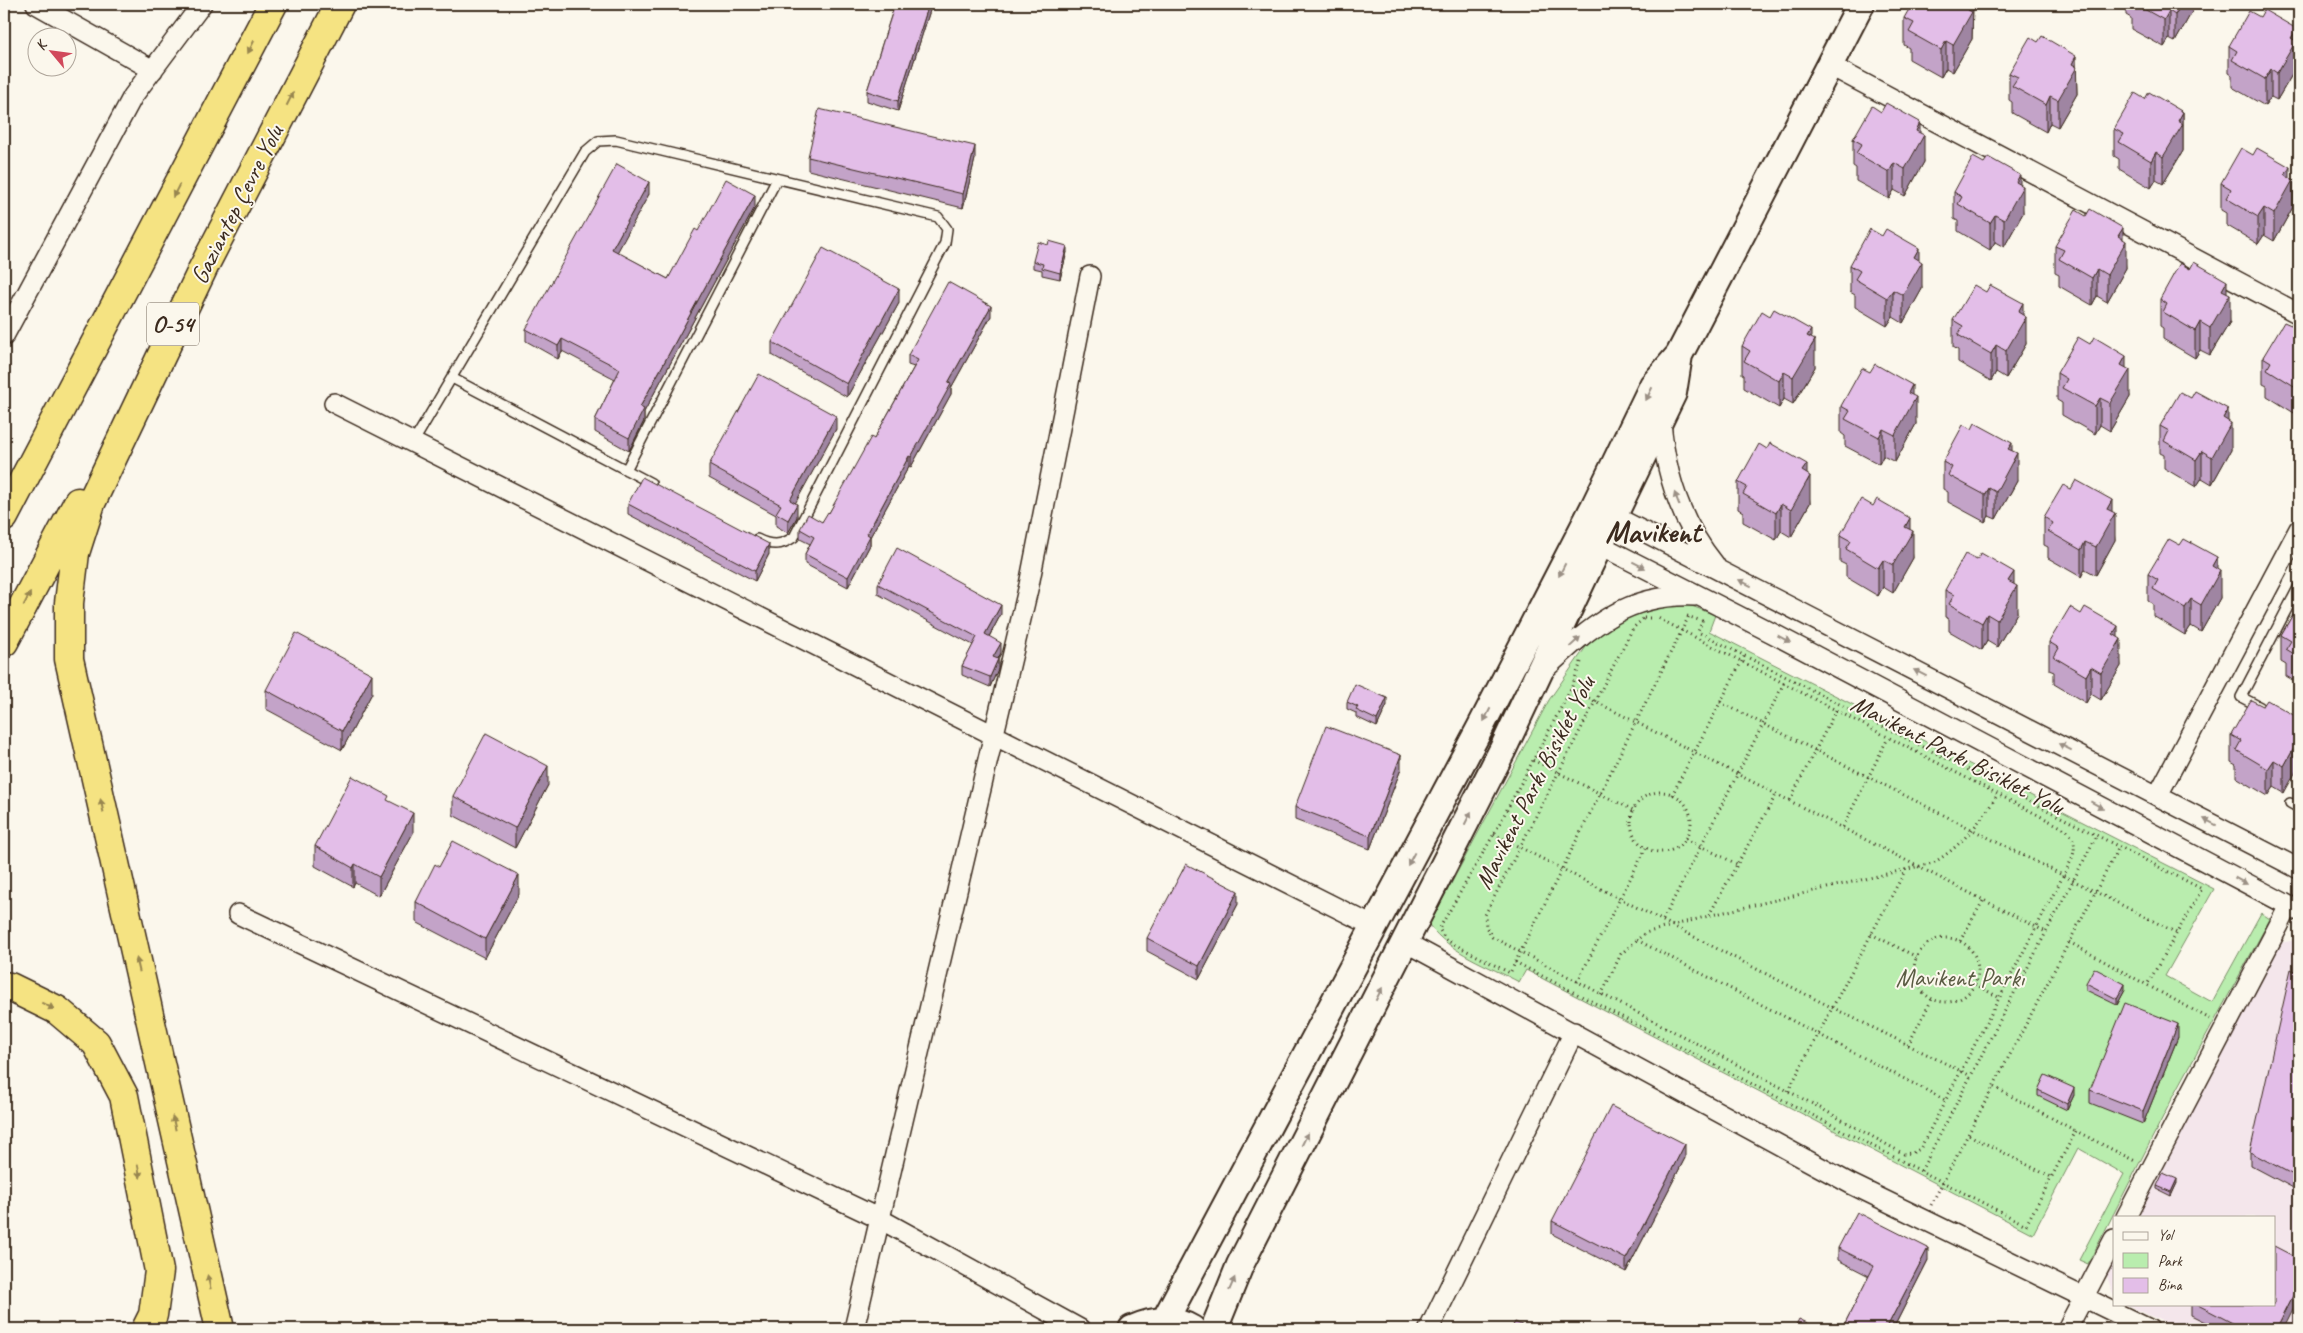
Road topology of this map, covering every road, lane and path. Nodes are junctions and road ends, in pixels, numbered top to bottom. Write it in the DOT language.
graph roads {
  1 [pos="36,4"];
  2 [pos="202,4"];
  3 [pos="274,4"];
  4 [pos="340,4"];
  5 [pos="1861,4"];
  6 [pos="1829,65"];
  7 [pos="153,70"];
  8 [pos="777,179"];
  9 [pos="157,229"];
  10 [pos="209,256"];
  11 [pos="1090,276"];
  12 [pos="2299,314"];
  13 [pos="4,336"];
  14 [pos="1679,355"];
  15 [pos="452,378"];
  16 [pos="334,403"];
  17 [pos="1660,420"];
  18 [pos="414,443"];
  19 [pos="626,470"];
  20 [pos="4,477"];
  21 [pos="661,488"];
  22 [pos="1604,511"];
  23 [pos="4,517"];
  24 [pos="2299,529"];
  25 [pos="748,534"];
  26 [pos="1590,540"];
  27 [pos="1719,570"];
  28 [pos="2299,586"];
  29 [pos="1700,597"];
  30 [pos="1682,614"];
  31 [pos="1689,616"];
  32 [pos="1682,630"];
  33 [pos="4,642"];
  34 [pos="1745,655"];
  35 [pos="1585,657"];
  36 [pos="1741,661"];
  37 [pos="1539,675"];
  38 [pos="1784,683"];
  39 [pos="1571,689"];
  40 [pos="1595,702"];
  41 [pos="1720,702"];
  42 [pos="1836,710"];
  43 [pos="2266,710"];
  44 [pos="1636,722"];
  45 [pos="1763,724"];
  46 [pos="994,736"];
  47 [pos="1888,738"];
  48 [pos="1815,750"];
  49 [pos="1694,752"];
  50 [pos="1534,760"];
  51 [pos="1558,772"];
  52 [pos="1737,773"];
  53 [pos="1868,778"];
  54 [pos="1600,793"];
  55 [pos="1777,793"];
  56 [pos="1998,794"];
  57 [pos="1672,795"];
  58 [pos="2158,795"];
  59 [pos="1790,800"];
  60 [pos="2290,803"];
  61 [pos="2299,808"];
  62 [pos="1633,810"];
  63 [pos="1844,827"];
  64 [pos="1973,830"];
  65 [pos="1494,834"];
  66 [pos="2097,835"];
  67 [pos="1686,839"];
  68 [pos="1700,846"];
  69 [pos="1520,847"];
  70 [pos="2119,847"];
  71 [pos="1646,848"];
  72 [pos="1737,864"];
  73 [pos="1919,866"];
  74 [pos="1906,868"];
  75 [pos="2299,868"];
  76 [pos="1563,869"];
  77 [pos="2064,875"];
  78 [pos="2074,880"];
  79 [pos="2096,891"];
  80 [pos="1620,898"];
  81 [pos="1984,899"];
  82 [pos="2294,909"];
  83 [pos="238,914"];
  84 [pos="1709,916"];
  85 [pos="1663,920"];
  86 [pos="1673,926"];
  87 [pos="2037,927"];
  88 [pos="1375,928"];
  89 [pos="2046,932"];
  90 [pos="2177,933"];
  91 [pos="1872,934"];
  92 [pos="1637,940"];
  93 [pos="1405,942"];
  94 [pos="1960,942"];
  95 [pos="2069,942"];
  96 [pos="1520,952"];
  97 [pos="1917,957"];
  98 [pos="1516,962"];
  99 [pos="1577,982"];
  100 [pos="1975,984"];
  101 [pos="2147,985"];
  102 [pos="4,986"];
  103 [pos="1602,995"];
  104 [pos="2000,998"];
  105 [pos="1932,999"];
  106 [pos="1832,1008"];
  107 [pos="2206,1026"];
  108 [pos="1574,1032"];
  109 [pos="1818,1035"];
  110 [pos="1908,1045"];
  111 [pos="1962,1072"];
  112 [pos="1971,1076"];
  113 [pos="1994,1087"];
  114 [pos="1788,1091"];
  115 [pos="1947,1101"];
  116 [pos="2076,1131"];
  117 [pos="1969,1135"];
  118 [pos="2140,1153"];
  119 [pos="1921,1171"];
  120 [pos="2051,1177"];
  121 [pos="1944,1183"];
  122 [pos="2127,1216"];
  123 [pos="880,1219"];
  124 [pos="1924,1219"];
  125 [pos="2113,1242"];
  126 [pos="2084,1296"];
  127 [pos="1165,1320"];
  128 [pos="146,1329"];
  129 [pos="220,1329"];
  130 [pos="854,1329"];
  131 [pos="1080,1329"];
  132 [pos="1132,1329"];
  133 [pos="1192,1329"];
  134 [pos="1214,1329"];
  135 [pos="1429,1329"];
  136 [pos="2067,1329"];
  137 [pos="2149,1329"];
  1 -- 7 [label="street"];
  2 -- 7 [label="street"];
  3 -- 9 [label="highway, O-54, one-way"];
  10 -- 4 [label="highway, Gaziantep Çevre Yolu / O-54, one-way"];
  5 -- 6 [label="main road"];
  6 -- 12 [label="street"];
  6 -- 14 [label="main road"];
  7 -- 13 [label="street"];
  8 -- 15 [label="lane"];
  8 -- 19 [label="lane"];
  8 -- 25 [label="lane"];
  9 -- 20 [label="highway"];
  9 -- 23 [label="highway, O-54"];
  33 -- 10 [label="highway, Gaziantep Çevre Yolu / O-54, one-way"];
  129 -- 10 [label="highway, one-way"];
  11 -- 46 [label="street"];
  14 -- 17 [label="main road"];
  14 -- 22 [label="main road, one-way"];
  15 -- 18 [label="lane"];
  15 -- 19 [label="lane"];
  16 -- 18 [label="street"];
  17 -- 22 [label="main road"];
  27 -- 17 [label="street, one-way"];
  18 -- 46 [label="street"];
  19 -- 21 [label="lane"];
  22 -- 26 [label="main road"];
  22 -- 27 [label="street"];
  24 -- 58 [label="street"];
  26 -- 29 [label="street, one-way"];
  26 -- 37 [label="main road"];
  26 -- 88 [label="main road, one-way"];
  58 -- 27 [label="street, one-way"];
  28 -- 43 [label="lane"];
  37 -- 29 [label="street, one-way"];
  29 -- 82 [label="street, one-way"];
  30 -- 31 [label="path"];
  31 -- 32 [label="path"];
  31 -- 34 [label="path"];
  32 -- 36 [label="path, Mavikent Parkı Bisiklet Yolu"];
  32 -- 40 [label="path, Mavikent Parkı Bisiklet Yolu"];
  32 -- 44 [label="path"];
  34 -- 36 [label="path"];
  34 -- 66 [label="path"];
  35 -- 39 [label="path"];
  36 -- 38 [label="path, Mavikent Parkı Bisiklet Yolu"];
  36 -- 41 [label="path"];
  93 -- 37 [label="main road, one-way"];
  38 -- 42 [label="path, Mavikent Parkı Bisiklet Yolu"];
  38 -- 45 [label="path"];
  39 -- 40 [label="path"];
  39 -- 50 [label="path"];
  40 -- 44 [label="path"];
  40 -- 51 [label="path, Mavikent Parkı Bisiklet Yolu"];
  41 -- 45 [label="path"];
  41 -- 49 [label="path"];
  42 -- 47 [label="path, Mavikent Parkı Bisiklet Yolu"];
  42 -- 48 [label="path"];
  44 -- 49 [label="path"];
  44 -- 54 [label="path"];
  45 -- 48 [label="path"];
  45 -- 52 [label="path"];
  46 -- 88 [label="street"];
  46 -- 123 [label="street"];
  47 -- 53 [label="path"];
  47 -- 56 [label="path, Mavikent Parkı Bisiklet Yolu"];
  48 -- 53 [label="path"];
  48 -- 59 [label="path"];
  49 -- 52 [label="path"];
  49 -- 57 [label="path"];
  50 -- 51 [label="path"];
  50 -- 65 [label="path"];
  51 -- 54 [label="path"];
  51 -- 69 [label="path, Mavikent Parkı Bisiklet Yolu"];
  52 -- 55 [label="path"];
  52 -- 68 [label="path"];
  53 -- 63 [label="path"];
  53 -- 64 [label="path"];
  54 -- 62 [label="path"];
  54 -- 76 [label="path"];
  55 -- 59 [label="path"];
  55 -- 72 [label="path"];
  56 -- 64 [label="path"];
  56 -- 77 [label="path, Mavikent Parkı Bisiklet Yolu"];
  57 -- 62 [label="path"];
  57 -- 67 [label="path"];
  75 -- 58 [label="street, one-way"];
  59 -- 63 [label="path"];
  60 -- 61 [label="lane"];
  62 -- 71 [label="path"];
  63 -- 73 [label="path"];
  64 -- 73 [label="path"];
  64 -- 77 [label="path"];
  65 -- 69 [label="path"];
  65 -- 98 [label="path"];
  66 -- 70 [label="path"];
  66 -- 78 [label="path"];
  67 -- 68 [label="path"];
  67 -- 71 [label="path"];
  68 -- 72 [label="path"];
  68 -- 85 [label="path"];
  69 -- 76 [label="path"];
  69 -- 96 [label="path, Mavikent Parkı Bisiklet Yolu"];
  70 -- 79 [label="path"];
  70 -- 90 [label="path"];
  71 -- 80 [label="path"];
  72 -- 84 [label="path"];
  73 -- 74 [label="path"];
  73 -- 81 [label="path"];
  74 -- 84 [label="path"];
  74 -- 91 [label="path"];
  76 -- 80 [label="path"];
  76 -- 96 [label="path"];
  77 -- 78 [label="path"];
  77 -- 87 [label="path, Mavikent Parkı Bisiklet Yolu"];
  78 -- 79 [label="path"];
  78 -- 89 [label="path"];
  79 -- 90 [label="path"];
  79 -- 95 [label="path"];
  80 -- 85 [label="path"];
  80 -- 99 [label="path"];
  81 -- 87 [label="path"];
  81 -- 94 [label="path"];
  82 -- 122 [label="street"];
  83 -- 123 [label="street"];
  84 -- 86 [label="path"];
  85 -- 86 [label="path"];
  86 -- 92 [label="path"];
  86 -- 106 [label="path"];
  87 -- 89 [label="path"];
  87 -- 104 [label="path, Mavikent Parkı Bisiklet Yolu"];
  88 -- 127 [label="main road"];
  89 -- 112 [label="path"];
  90 -- 101 [label="path"];
  91 -- 97 [label="path"];
  91 -- 106 [label="path"];
  92 -- 103 [label="path"];
  92 -- 109 [label="path"];
  93 -- 108 [label="street"];
  134 -- 93 [label="main road, one-way"];
  94 -- 97 [label="path"];
  94 -- 100 [label="path"];
  95 -- 101 [label="path"];
  95 -- 113 [label="path"];
  96 -- 98 [label="path"];
  96 -- 99 [label="path, Mavikent Parkı Bisiklet Yolu"];
  97 -- 105 [label="path"];
  98 -- 119 [label="path"];
  99 -- 103 [label="path, Mavikent Parkı Bisiklet Yolu"];
  100 -- 104 [label="path"];
  100 -- 105 [label="path"];
  101 -- 107 [label="path"];
  102 -- 128 [label="highway, one-way"];
  103 -- 114 [label="path, Mavikent Parkı Bisiklet Yolu"];
  104 -- 111 [label="path, Mavikent Parkı Bisiklet Yolu"];
  105 -- 110 [label="path"];
  106 -- 109 [label="path"];
  106 -- 110 [label="path"];
  108 -- 124 [label="street"];
  108 -- 135 [label="street"];
  109 -- 114 [label="path"];
  109 -- 115 [label="path"];
  110 -- 111 [label="path"];
  111 -- 112 [label="path"];
  111 -- 115 [label="path, Mavikent Parkı Bisiklet Yolu"];
  112 -- 119 [label="path"];
  113 -- 116 [label="path"];
  113 -- 117 [label="path"];
  114 -- 115 [label="path, Mavikent Parkı Bisiklet Yolu"];
  116 -- 118 [label="path"];
  116 -- 120 [label="path"];
  117 -- 120 [label="path"];
  117 -- 121 [label="path"];
  119 -- 121 [label="path"];
  120 -- 121 [label="path"];
  121 -- 124 [label="path"];
  123 -- 130 [label="street"];
  123 -- 131 [label="street"];
  124 -- 126 [label="street"];
  125 -- 126 [label="street"];
  126 -- 136 [label="street"];
  126 -- 137 [label="street"];
  127 -- 132 [label="main road"];
  127 -- 133 [label="main road"];
}
